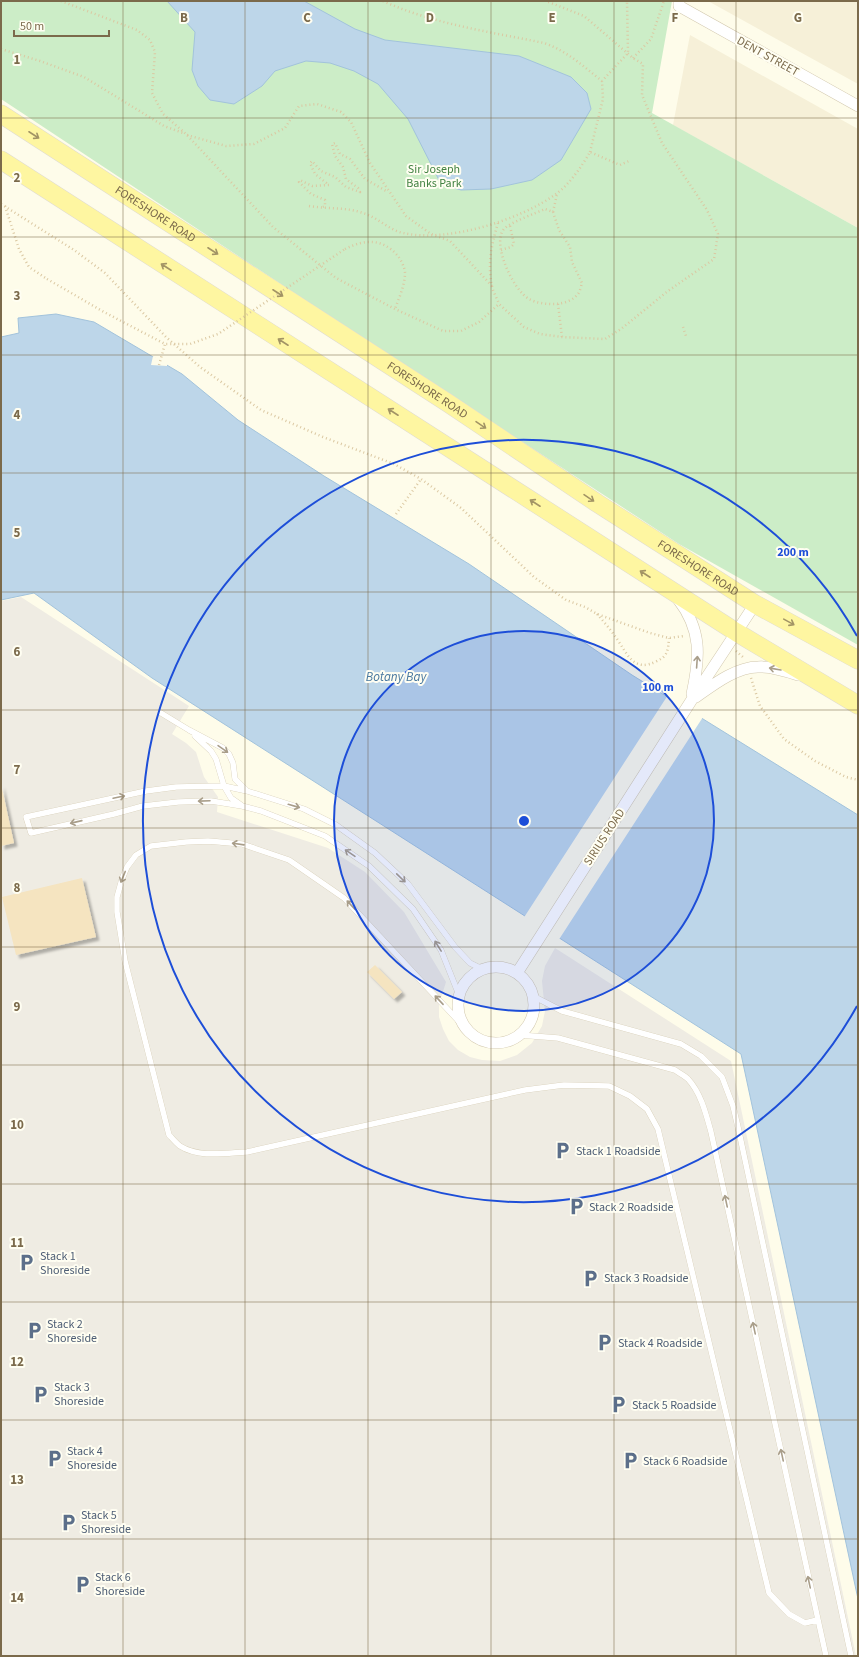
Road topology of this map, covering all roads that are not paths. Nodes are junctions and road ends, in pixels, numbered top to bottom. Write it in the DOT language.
graph roads {
  1 [pos="679,3"];
  2 [pos="858,106"];
  3 [pos="1,114"];
  4 [pos="1,160"];
  5 [pos="671,590"];
  6 [pos="755,604"];
  7 [pos="736,632"];
  8 [pos="858,660"];
  9 [pos="825,685"];
  10 [pos="691,701"];
  11 [pos="858,705"];
  12 [pos="160,712"];
  13 [pos="189,730"];
  14 [pos="224,786"];
  15 [pos="247,791"];
  16 [pos="242,806"];
  17 [pos="482,969"];
  18 [pos="517,973"];
  19 [pos="459,995"];
  20 [pos="533,996"];
  21 [pos="466,1029"];
  22 [pos="519,1035"];
  23 [pos="818,1620"];
  24 [pos="826,1656"];
  25 [pos="851,1656"];
  1 -- 2 [label="street, DENT STREET"];
  3 -- 6 [label="main road, FORESHORE ROAD, one-way"];
  5 -- 4 [label="main road, one-way"];
  5 -- 7 [label="main road"];
  10 -- 5 [label="street, SIRIUS ROAD, one-way"];
  6 -- 7 [label="street, SIRIUS ROAD"];
  6 -- 8 [label="main road, FORESHORE ROAD, one-way"];
  7 -- 9 [label="main road"];
  7 -- 10 [label="street, SIRIUS ROAD"];
  9 -- 10 [label="street, SIRIUS ROAD, one-way"];
  9 -- 11 [label="main road"];
  10 -- 18 [label="street, SIRIUS ROAD"];
  12 -- 13 [label="lane"];
  13 -- 14 [label="lane"];
  13 -- 15 [label="lane, one-way"];
  14 -- 15 [label="lane"];
  14 -- 16 [label="lane"];
  16 -- 14 [label="lane, one-way"];
  15 -- 17 [label="lane, one-way"];
  19 -- 16 [label="lane, one-way"];
  17 -- 18 [label="street"];
  17 -- 19 [label="street"];
  18 -- 20 [label="street"];
  19 -- 21 [label="street"];
  20 -- 22 [label="street"];
  20 -- 25 [label="lane"];
  21 -- 22 [label="street"];
  21 -- 23 [label="lane, one-way"];
  23 -- 22 [label="lane, one-way"];
  23 -- 24 [label="lane"];
}
